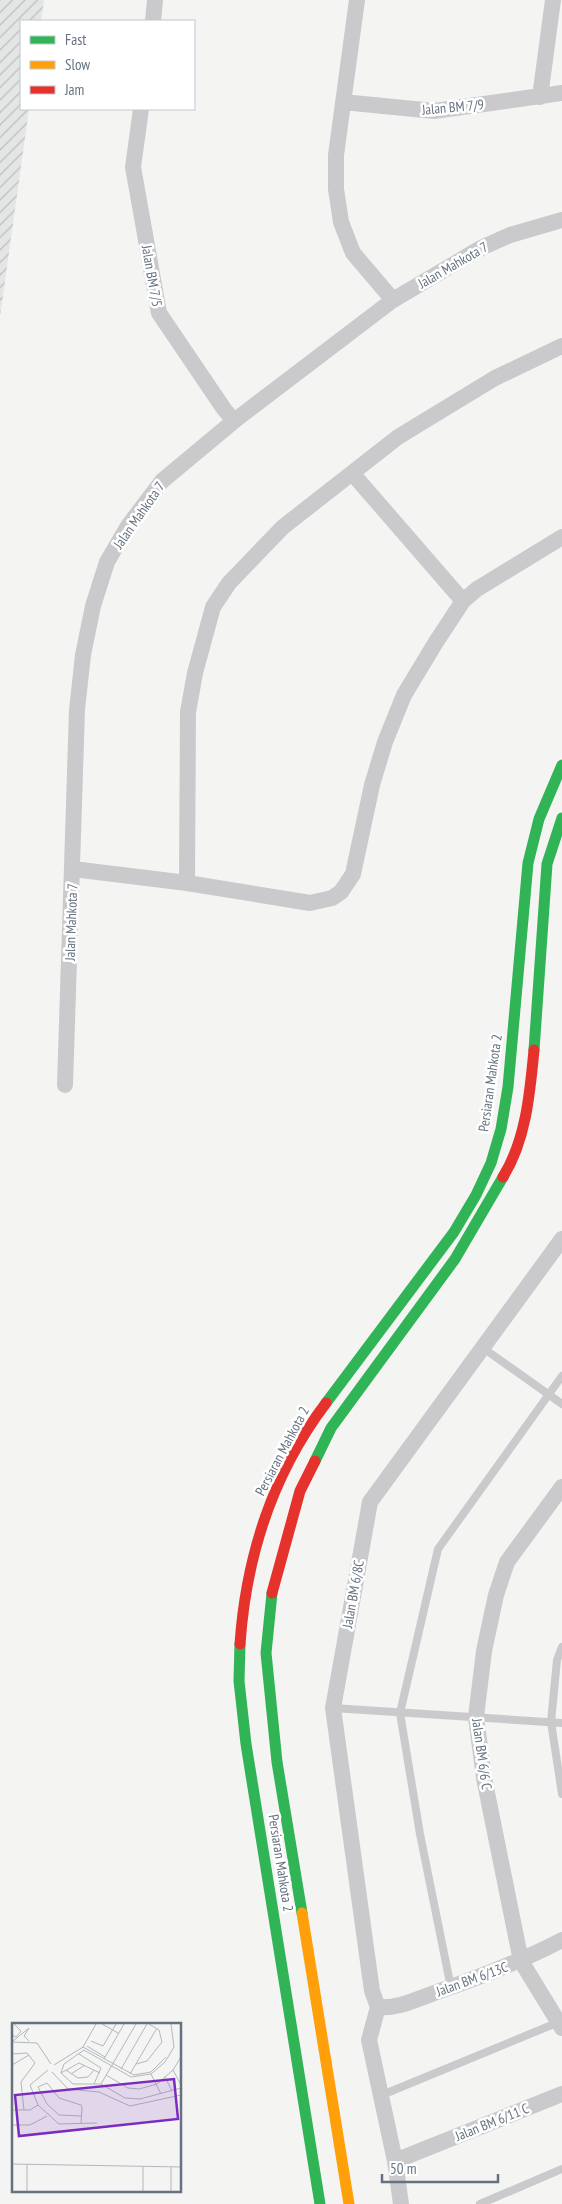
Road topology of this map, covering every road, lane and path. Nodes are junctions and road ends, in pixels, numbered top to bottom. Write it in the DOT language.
graph roads {
  1 [pos="155,0"];
  2 [pos="356,0"];
  3 [pos="553,0"];
  4 [pos="152,20"];
  5 [pos="562,93"];
  6 [pos="540,97"];
  7 [pos="343,102"];
  8 [pos="141,110"];
  9 [pos="562,220"];
  10 [pos="393,300"];
  11 [pos="562,346"];
  12 [pos="234,421"];
  13 [pos="352,473"];
  14 [pos="562,537"];
  15 [pos="463,602"];
  16 [pos="562,765"];
  17 [pos="562,818"];
  18 [pos="73,869"];
  19 [pos="187,883"];
  20 [pos="65,1085"];
  21 [pos="562,1239"];
  22 [pos="484,1348"];
  23 [pos="562,1376"];
  24 [pos="548,1394"];
  25 [pos="562,1404"];
  26 [pos="316,1416"];
  27 [pos="331,1428"];
  28 [pos="562,1487"];
  29 [pos="562,1647"];
  30 [pos="333,1708"];
  31 [pos="400,1713"];
  32 [pos="476,1718"];
  33 [pos="551,1722"];
  34 [pos="562,1723"];
  35 [pos="562,1794"];
  36 [pos="562,1940"];
  37 [pos="521,1961"];
  38 [pos="451,1988"];
  39 [pos="378,2007"];
  40 [pos="560,2025"];
  41 [pos="562,2094"];
  42 [pos="382,2095"];
  43 [pos="395,2161"];
  44 [pos="562,2169"];
  45 [pos="320,2204"];
  46 [pos="348,2204"];
  47 [pos="401,2204"];
  48 [pos="480,2204"];
  1 -- 4 [label="street"];
  2 -- 7 [label="street"];
  3 -- 6 [label="street"];
  5 -- 6 [label="street, Jalan BM 7/9"];
  6 -- 7 [label="street, Jalan BM 7/9"];
  7 -- 10 [label="street"];
  8 -- 12 [label="street, Jalan BM 7/5"];
  9 -- 10 [label="street, Jalan Mahkota 7"];
  10 -- 12 [label="street, Jalan Mahkota 7"];
  11 -- 13 [label="street"];
  12 -- 18 [label="street, Jalan Mahkota 7"];
  13 -- 15 [label="street"];
  13 -- 19 [label="street"];
  14 -- 15 [label="street"];
  15 -- 19 [label="street"];
  16 -- 26 [label="main road, Persiaran Mahkota 2"];
  17 -- 27 [label="main road, Persiaran Mahkota 2"];
  18 -- 19 [label="street"];
  18 -- 20 [label="street, Jalan Mahkota 7"];
  21 -- 22 [label="street, Jalan BM 6/8C"];
  22 -- 24 [label="lane"];
  22 -- 30 [label="street, Jalan BM 6/8C"];
  23 -- 24 [label="lane"];
  24 -- 25 [label="lane"];
  24 -- 31 [label="lane"];
  26 -- 27 [label="main road"];
  26 -- 45 [label="main road, Persiaran Mahkota 2"];
  27 -- 46 [label="main road, Persiaran Mahkota 2"];
  28 -- 32 [label="street, Jalan BM 6/6 C"];
  29 -- 33 [label="lane"];
  30 -- 31 [label="lane"];
  30 -- 39 [label="street, Jalan BM 6/8C"];
  31 -- 32 [label="lane"];
  31 -- 38 [label="lane"];
  32 -- 33 [label="lane"];
  32 -- 37 [label="street, Jalan BM 6/6 C"];
  33 -- 34 [label="lane"];
  33 -- 35 [label="lane"];
  36 -- 37 [label="street, Jalan BM 6/13C"];
  37 -- 38 [label="street, Jalan BM 6/13C"];
  37 -- 40 [label="street, Jalan BM 6/6 C"];
  38 -- 39 [label="street, Jalan BM 6/13C"];
  39 -- 42 [label="street"];
  40 -- 42 [label="lane"];
  41 -- 43 [label="street, Jalan BM 6/11 C"];
  42 -- 43 [label="street"];
  43 -- 47 [label="street"];
  44 -- 48 [label="lane"];
}
